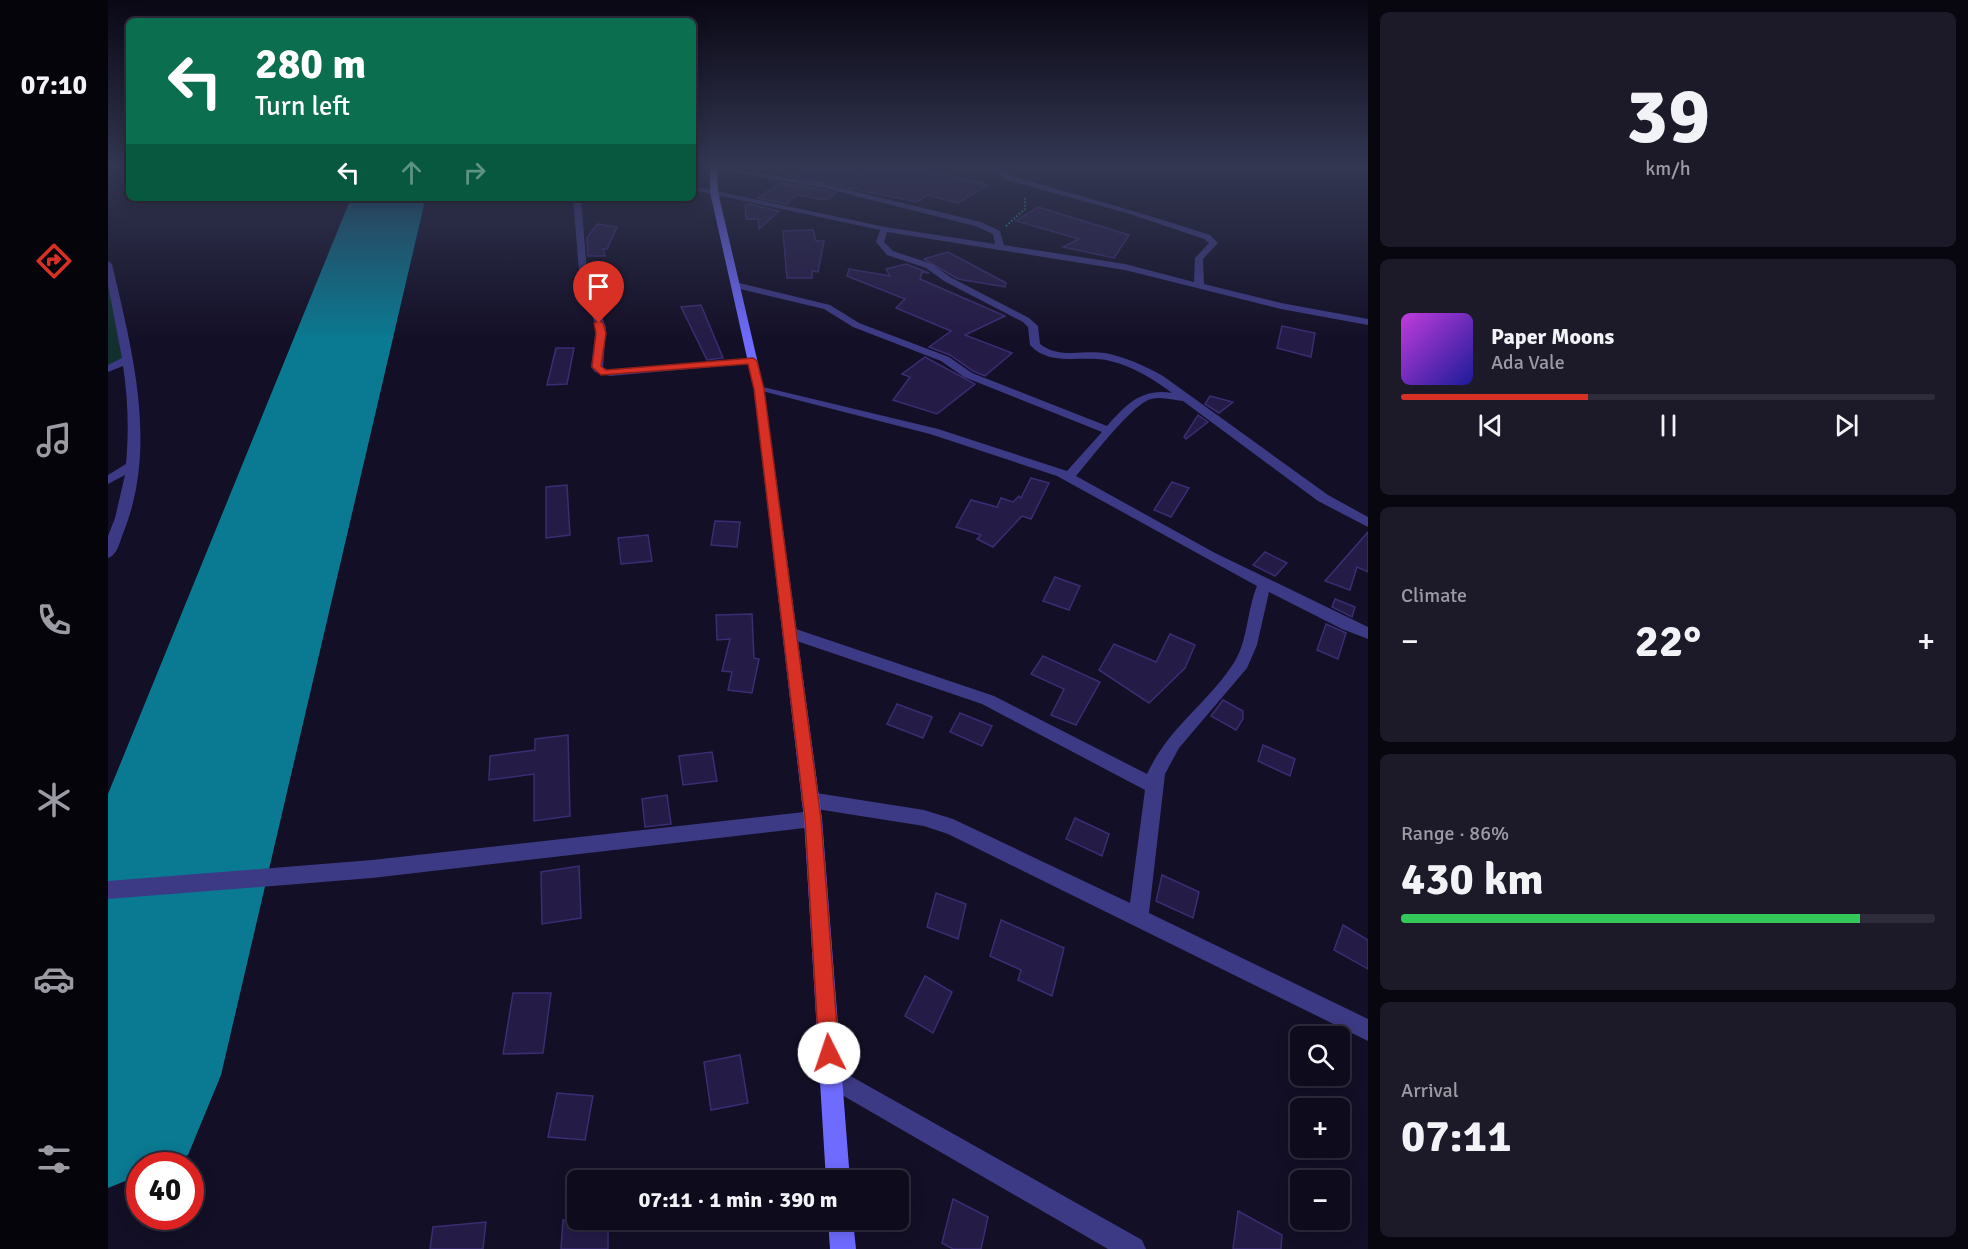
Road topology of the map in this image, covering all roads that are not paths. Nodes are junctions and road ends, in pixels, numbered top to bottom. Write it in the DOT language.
graph roads {
  1 [pos="579,223"];
  2 [pos="721,223"];
  3 [pos="859,223"];
  4 [pos="968,223"];
  5 [pos="1165,223"];
  6 [pos="885,229"];
  7 [pos="1000,246"];
  8 [pos="108,264"];
  9 [pos="735,285"];
  10 [pos="1199,285"];
  11 [pos="1368,322"];
  12 [pos="129,359"];
  13 [pos="753,361"];
  14 [pos="108,369"];
  15 [pos="759,389"];
  16 [pos="1188,399"];
  17 [pos="1109,431"];
  18 [pos="131,466"];
  19 [pos="1069,477"];
  20 [pos="108,480"];
  21 [pos="1368,523"];
  22 [pos="108,553"];
  23 [pos="1265,584"];
  24 [pos="790,633"];
  25 [pos="1368,633"];
  26 [pos="1155,787"];
  27 [pos="812,809"];
  28 [pos="108,890"];
  29 [pos="1138,917"];
  30 [pos="1368,1030"];
  31 [pos="831,1076"];
  32 [pos="837,1170"];
  33 [pos="842,1230"];
  34 [pos="843,1249"];
  35 [pos="1133,1249"];
  1 -- 13 [label="street"];
  2 -- 9 [label="street"];
  3 -- 6 [label="street"];
  4 -- 7 [label="street"];
  5 -- 10 [label="street"];
  6 -- 7 [label="street"];
  6 -- 16 [label="street"];
  7 -- 10 [label="street"];
  8 -- 12 [label="street"];
  9 -- 13 [label="street"];
  9 -- 17 [label="street"];
  10 -- 11 [label="street"];
  12 -- 14 [label="street"];
  12 -- 18 [label="street"];
  13 -- 15 [label="street"];
  15 -- 19 [label="street"];
  15 -- 24 [label="street"];
  16 -- 17 [label="street"];
  16 -- 21 [label="street"];
  17 -- 19 [label="street"];
  18 -- 20 [label="street"];
  18 -- 22 [label="street"];
  19 -- 23 [label="street"];
  23 -- 25 [label="street"];
  23 -- 26 [label="street"];
  24 -- 26 [label="street"];
  24 -- 27 [label="street"];
  26 -- 29 [label="street"];
  27 -- 28 [label="street"];
  27 -- 29 [label="street"];
  27 -- 31 [label="street"];
  29 -- 30 [label="street"];
  31 -- 32 [label="street"];
  31 -- 35 [label="street"];
  33 -- 34 [label="street"];
}
